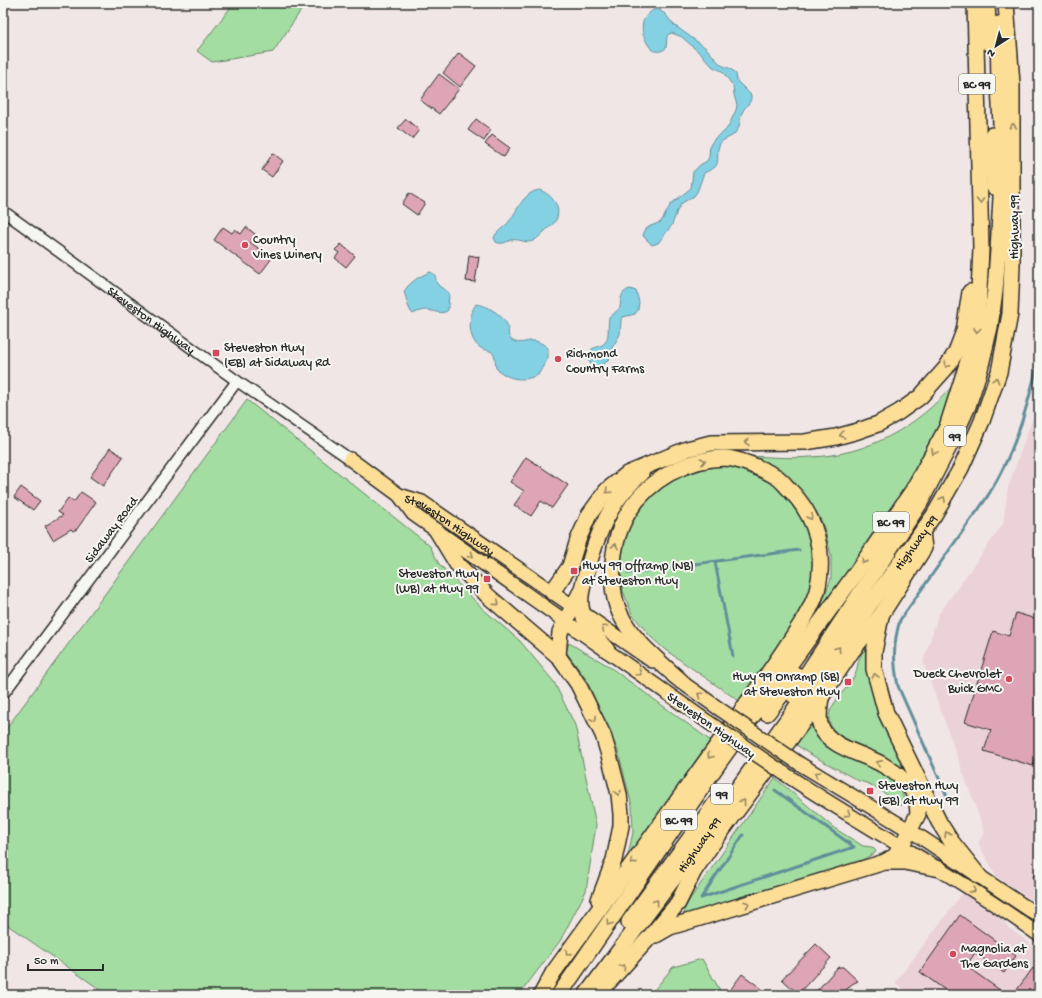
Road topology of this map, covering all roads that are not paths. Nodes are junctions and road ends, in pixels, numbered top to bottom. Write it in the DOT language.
graph roads {
  1 [pos="975,3"];
  2 [pos="987,3"];
  3 [pos="998,3"];
  4 [pos="1006,3"];
  5 [pos="3,211"];
  6 [pos="981,249"];
  7 [pos="998,250"];
  8 [pos="237,381"];
  9 [pos="350,459"];
  10 [pos="653,464"];
  11 [pos="399,495"];
  12 [pos="437,531"];
  13 [pos="922,532"];
  14 [pos="552,592"];
  15 [pos="856,600"];
  16 [pos="578,609"];
  17 [pos="881,615"];
  18 [pos="565,621"];
  19 [pos="607,650"];
  20 [pos="558,656"];
  21 [pos="682,682"];
  22 [pos="3,694"];
  23 [pos="822,696"];
  24 [pos="911,764"];
  25 [pos="918,798"];
  26 [pos="910,830"];
  27 [pos="901,846"];
  28 [pos="885,862"];
  29 [pos="940,869"];
  30 [pos="979,876"];
  31 [pos="638,879"];
  32 [pos="1039,916"];
  33 [pos="591,921"];
  34 [pos="1039,935"];
  35 [pos="649,938"];
  36 [pos="591,993"];
  37 [pos="541,995"];
  38 [pos="559,995"];
  1 -- 6 [label="highway, BC 99, one-way"];
  2 -- 7 [label="highway, 99"];
  3 -- 7 [label="highway, 99"];
  13 -- 4 [label="highway, Highway 99 / BC 99, one-way"];
  5 -- 8 [label="street, Steveston Highway"];
  6 -- 10 [label="highway, one-way"];
  6 -- 31 [label="highway, BC 99, one-way"];
  7 -- 15 [label="highway, 99"];
  8 -- 9 [label="street, Steveston Highway"];
  8 -- 22 [label="street, Sidaway Road"];
  9 -- 11 [label="main road, Steveston Highway"];
  10 -- 14 [label="highway, one-way"];
  10 -- 16 [label="highway"];
  11 -- 12 [label="main road, Steveston Highway"];
  11 -- 14 [label="main road, Steveston Highway"];
  12 -- 18 [label="main road, Steveston Highway, one-way"];
  12 -- 20 [label="highway, one-way"];
  13 -- 17 [label="highway"];
  36 -- 13 [label="highway, Highway 99 / BC 99, one-way"];
  14 -- 16 [label="main road, Steveston Highway"];
  15 -- 31 [label="highway, 99"];
  15 -- 36 [label="highway, 99"];
  16 -- 18 [label="highway"];
  16 -- 19 [label="highway"];
  21 -- 16 [label="main road, Steveston Highway, one-way"];
  17 -- 23 [label="highway"];
  24 -- 17 [label="highway, one-way"];
  18 -- 19 [label="main road, Steveston Highway"];
  18 -- 20 [label="highway"];
  19 -- 27 [label="main road, Steveston Highway, one-way, bridge"];
  20 -- 33 [label="highway, one-way"];
  26 -- 21 [label="main road, Steveston Highway, one-way, bridge"];
  21 -- 33 [label="highway, one-way"];
  25 -- 23 [label="highway, one-way"];
  35 -- 23 [label="highway, one-way"];
  24 -- 25 [label="highway"];
  30 -- 24 [label="highway, one-way"];
  25 -- 26 [label="highway"];
  26 -- 27 [label="highway"];
  26 -- 30 [label="main road, Steveston Highway"];
  27 -- 28 [label="highway"];
  27 -- 29 [label="main road, Steveston Highway"];
  28 -- 29 [label="highway"];
  35 -- 28 [label="highway, one-way"];
  29 -- 34 [label="main road, Steveston Highway, one-way"];
  30 -- 32 [label="main road, Steveston Highway"];
  31 -- 38 [label="highway, BC 99, one-way"];
  33 -- 37 [label="highway, one-way"];
  36 -- 35 [label="highway, one-way"];
}
